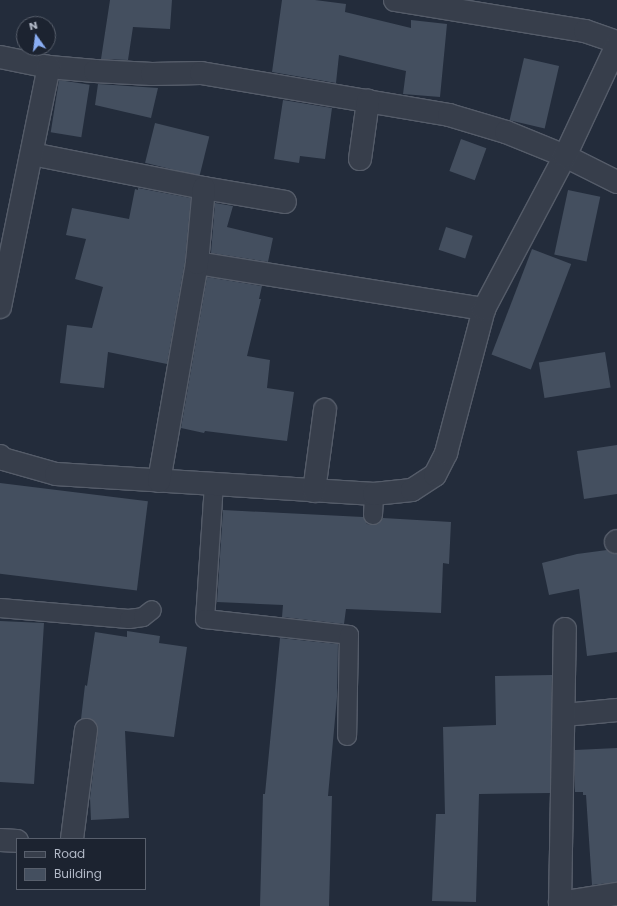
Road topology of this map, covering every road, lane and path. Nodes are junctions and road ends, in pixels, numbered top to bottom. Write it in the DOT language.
graph roads {
  1 [pos="394,0"];
  2 [pos="462,6"];
  3 [pos="617,42"];
  4 [pos="617,45"];
  5 [pos="0,57"];
  6 [pos="49,67"];
  7 [pos="368,101"];
  8 [pos="32,154"];
  9 [pos="565,156"];
  10 [pos="360,159"];
  11 [pos="617,182"];
  12 [pos="204,188"];
  13 [pos="285,202"];
  14 [pos="7,247"];
  15 [pos="197,263"];
  16 [pos="0,307"];
  17 [pos="484,309"];
  18 [pos="325,410"];
  19 [pos="0,456"];
  20 [pos="158,481"];
  21 [pos="214,484"];
  22 [pos="314,491"];
  23 [pos="0,608"];
  24 [pos="152,610"];
  25 [pos="565,629"];
  26 [pos="617,710"];
  27 [pos="564,715"];
  28 [pos="86,730"];
  29 [pos="347,736"];
  30 [pos="72,838"];
  31 [pos="0,840"];
  32 [pos="16,841"];
  33 [pos="617,894"];
  34 [pos="560,905"];
  1 -- 2 [label="street"];
  2 -- 3 [label="street"];
  4 -- 9 [label="street"];
  5 -- 6 [label="street"];
  6 -- 7 [label="street"];
  6 -- 8 [label="street"];
  7 -- 9 [label="street"];
  7 -- 10 [label="street"];
  8 -- 12 [label="street"];
  8 -- 14 [label="street"];
  9 -- 11 [label="street"];
  9 -- 17 [label="street"];
  12 -- 13 [label="street"];
  12 -- 15 [label="street"];
  14 -- 16 [label="street"];
  15 -- 17 [label="street"];
  15 -- 20 [label="street"];
  17 -- 22 [label="street"];
  18 -- 22 [label="street"];
  19 -- 20 [label="street"];
  20 -- 21 [label="street"];
  21 -- 22 [label="street"];
  21 -- 29 [label="lane"];
  23 -- 24 [label="lane"];
  25 -- 27 [label="street"];
  26 -- 27 [label="street"];
  27 -- 34 [label="street"];
  28 -- 30 [label="street"];
  31 -- 32 [label="street"];
  33 -- 34 [label="street"];
}
